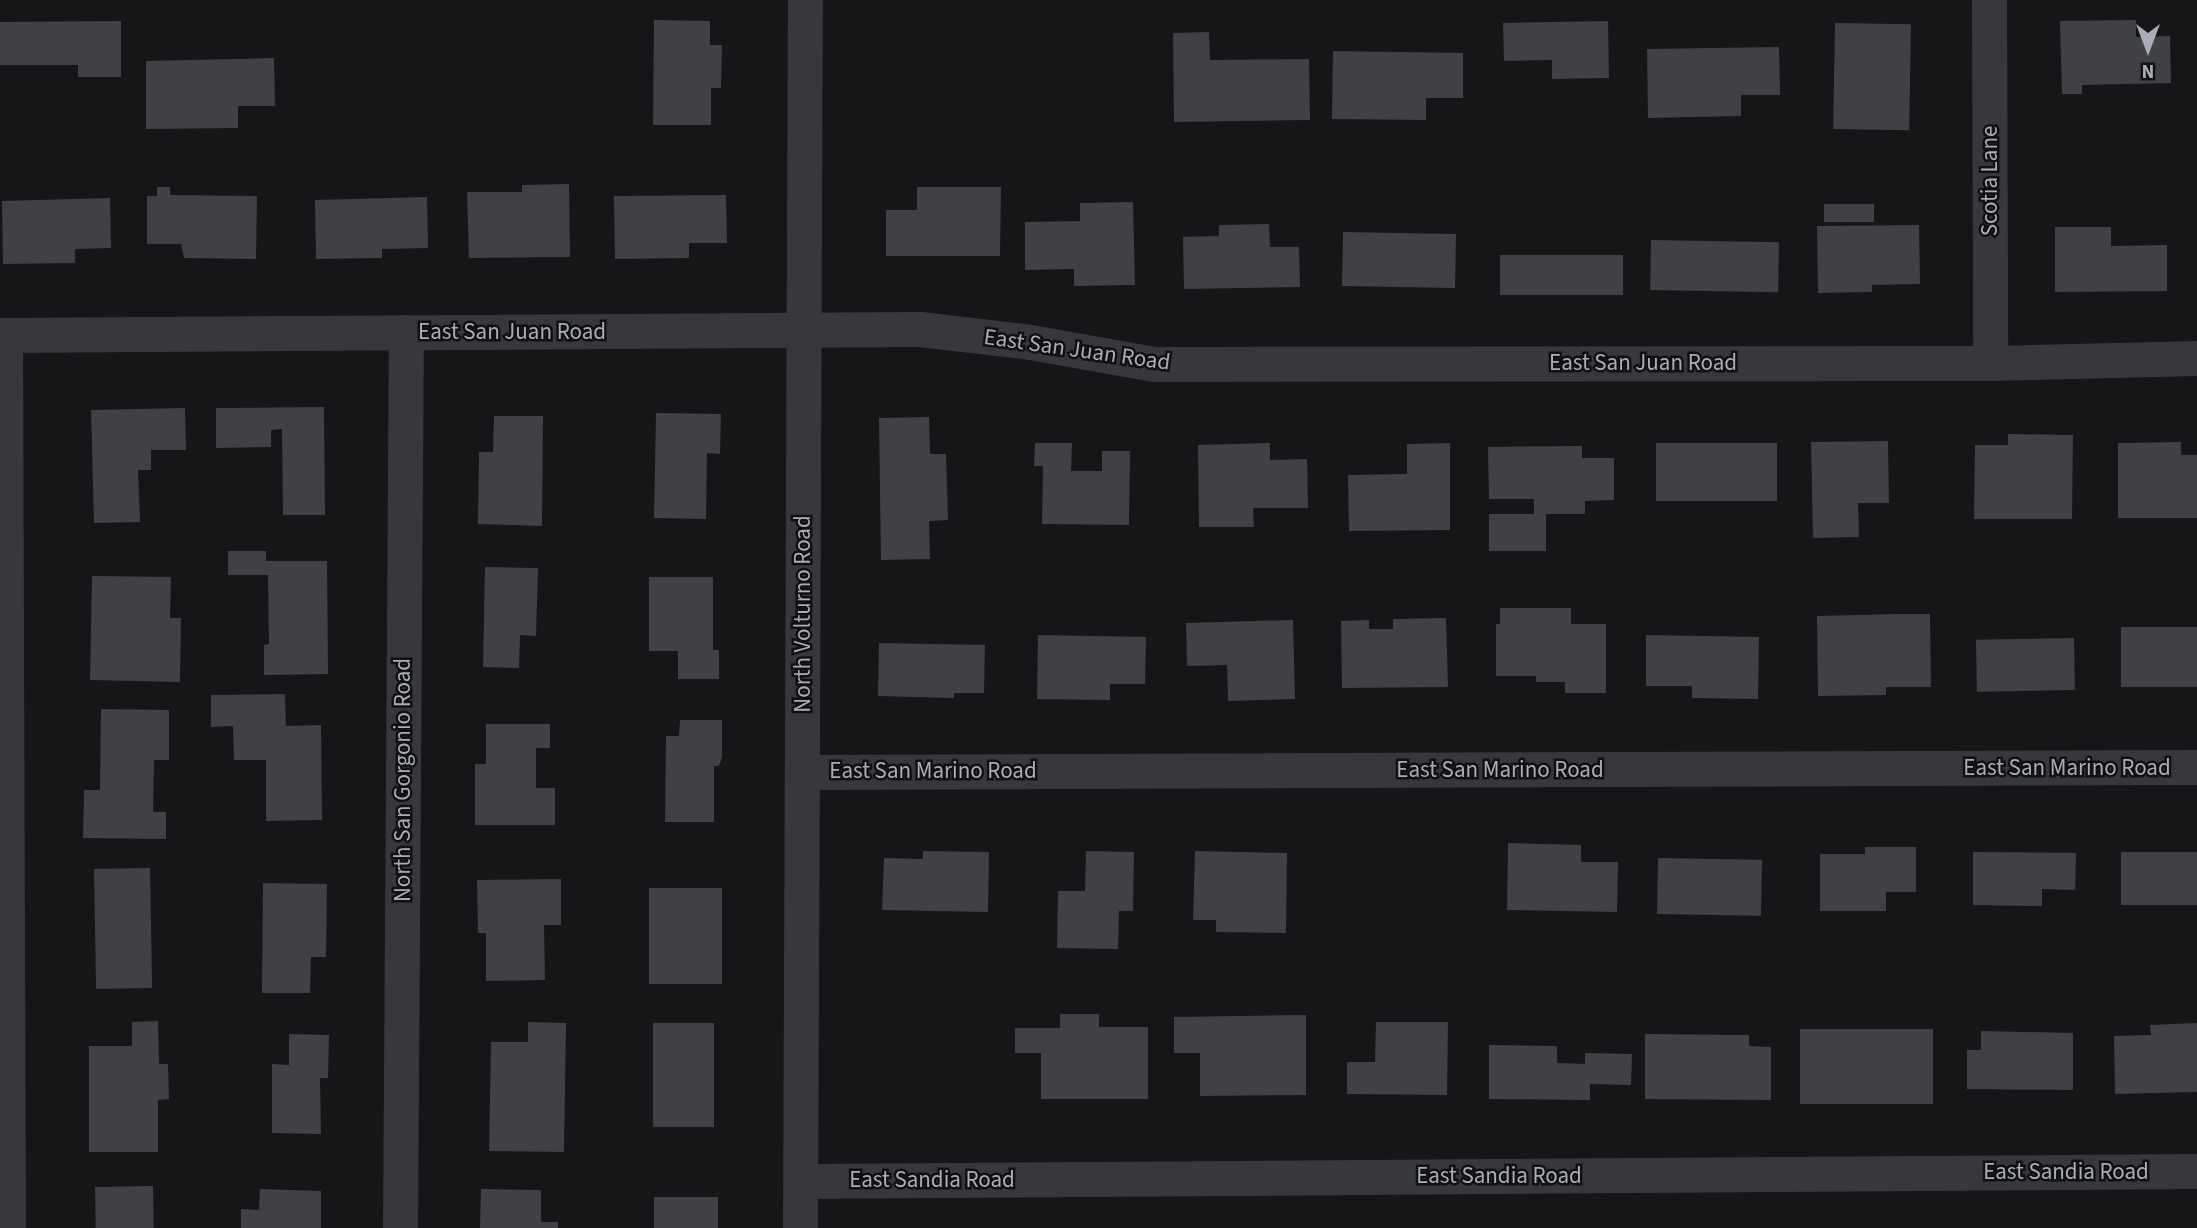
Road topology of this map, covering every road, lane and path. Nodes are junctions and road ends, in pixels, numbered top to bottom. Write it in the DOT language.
graph roads {
  1 [pos="806,0"];
  2 [pos="1989,0"];
  3 [pos="804,330"];
  4 [pos="406,332"];
  5 [pos="3,335"];
  6 [pos="2197,358"];
  7 [pos="1990,363"];
  8 [pos="2197,767"];
  9 [pos="803,772"];
  10 [pos="2197,1171"];
  11 [pos="801,1181"];
  12 [pos="8,1228"];
  13 [pos="400,1228"];
  14 [pos="800,1228"];
  1 -- 3 [label="street, North Volturno Road"];
  2 -- 7 [label="street, Scotia Lane"];
  3 -- 4 [label="street, East San Juan Road"];
  3 -- 7 [label="street, East San Juan Road"];
  3 -- 9 [label="street, North Volturno Road"];
  4 -- 5 [label="street, East San Juan Road"];
  4 -- 13 [label="street, North San Gorgonio Road"];
  5 -- 12 [label="street"];
  6 -- 7 [label="street, East San Juan Road"];
  8 -- 9 [label="street, East San Marino Road"];
  9 -- 11 [label="street, North Volturno Road"];
  10 -- 11 [label="street, East Sandia Road"];
  11 -- 14 [label="street, North Volturno Road"];
}
